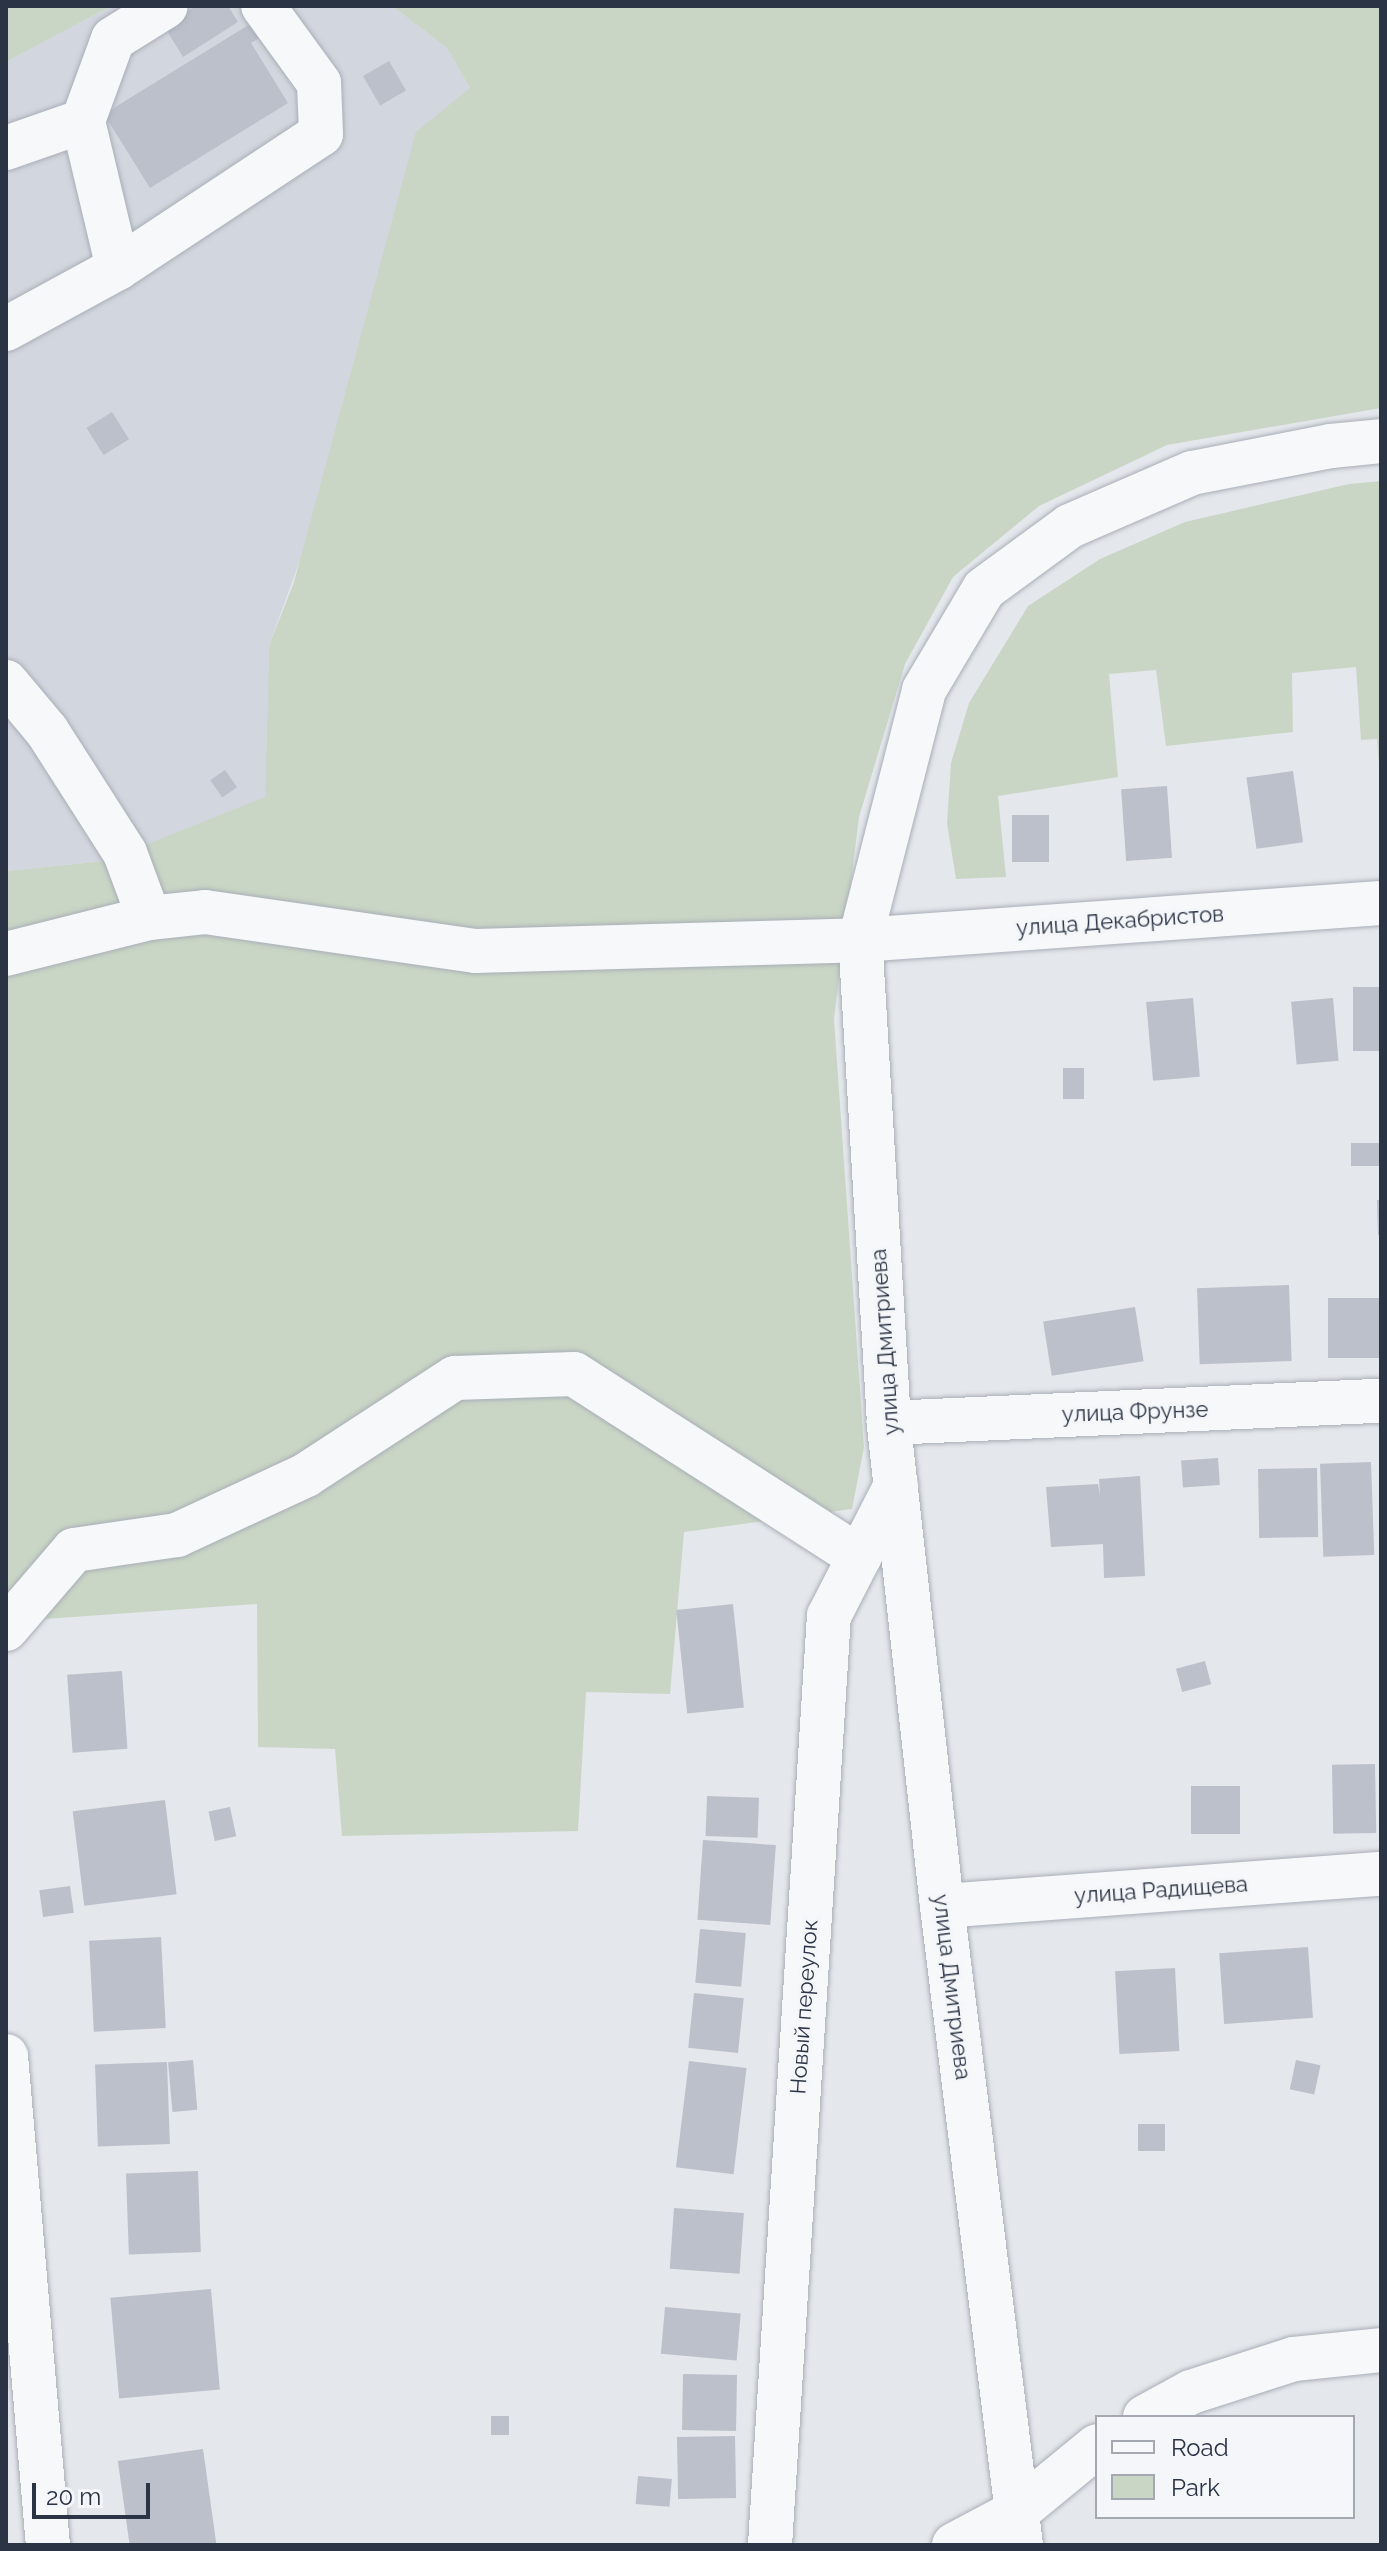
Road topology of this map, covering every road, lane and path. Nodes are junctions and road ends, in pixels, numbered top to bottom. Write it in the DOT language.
graph roads {
  1 [pos="166,6"];
  2 [pos="263,6"];
  3 [pos="83,121"];
  4 [pos="6,148"];
  5 [pos="118,268"];
  6 [pos="6,329"];
  7 [pos="1381,441"];
  8 [pos="6,682"];
  9 [pos="1381,903"];
  10 [pos="149,918"];
  11 [pos="860,940"];
  12 [pos="6,954"];
  13 [pos="1381,1401"];
  14 [pos="889,1423"];
  15 [pos="896,1485"];
  16 [pos="859,1557"];
  17 [pos="6,1629"];
  18 [pos="1381,1874"];
  19 [pos="942,1906"];
  20 [pos="6,2056"];
  21 [pos="1381,2350"];
  22 [pos="1149,2415"];
  23 [pos="1095,2448"];
  24 [pos="1019,2528"];
  25 [pos="48,2545"];
  26 [pos="770,2545"];
  27 [pos="954,2545"];
  1 -- 3 [label="street"];
  2 -- 5 [label="street"];
  3 -- 4 [label="street"];
  3 -- 5 [label="street"];
  5 -- 6 [label="street"];
  7 -- 11 [label="street, улица Дмитриева"];
  8 -- 10 [label="street"];
  9 -- 11 [label="street, улица Декабристов"];
  10 -- 11 [label="street, улица Декабристов"];
  10 -- 12 [label="street, улица Декабристов"];
  11 -- 14 [label="street, улица Дмитриева"];
  13 -- 14 [label="street, улица Фрунзе"];
  14 -- 15 [label="street, улица Дмитриева"];
  15 -- 16 [label="street, Новый переулок"];
  15 -- 19 [label="street, улица Дмитриева"];
  16 -- 17 [label="street"];
  16 -- 26 [label="street, Новый переулок"];
  18 -- 19 [label="street, улица Радищева"];
  19 -- 24 [label="street, улица Дмитриева"];
  20 -- 25 [label="street"];
  21 -- 22 [label="street"];
  23 -- 24 [label="street"];
  24 -- 27 [label="street"];
}
